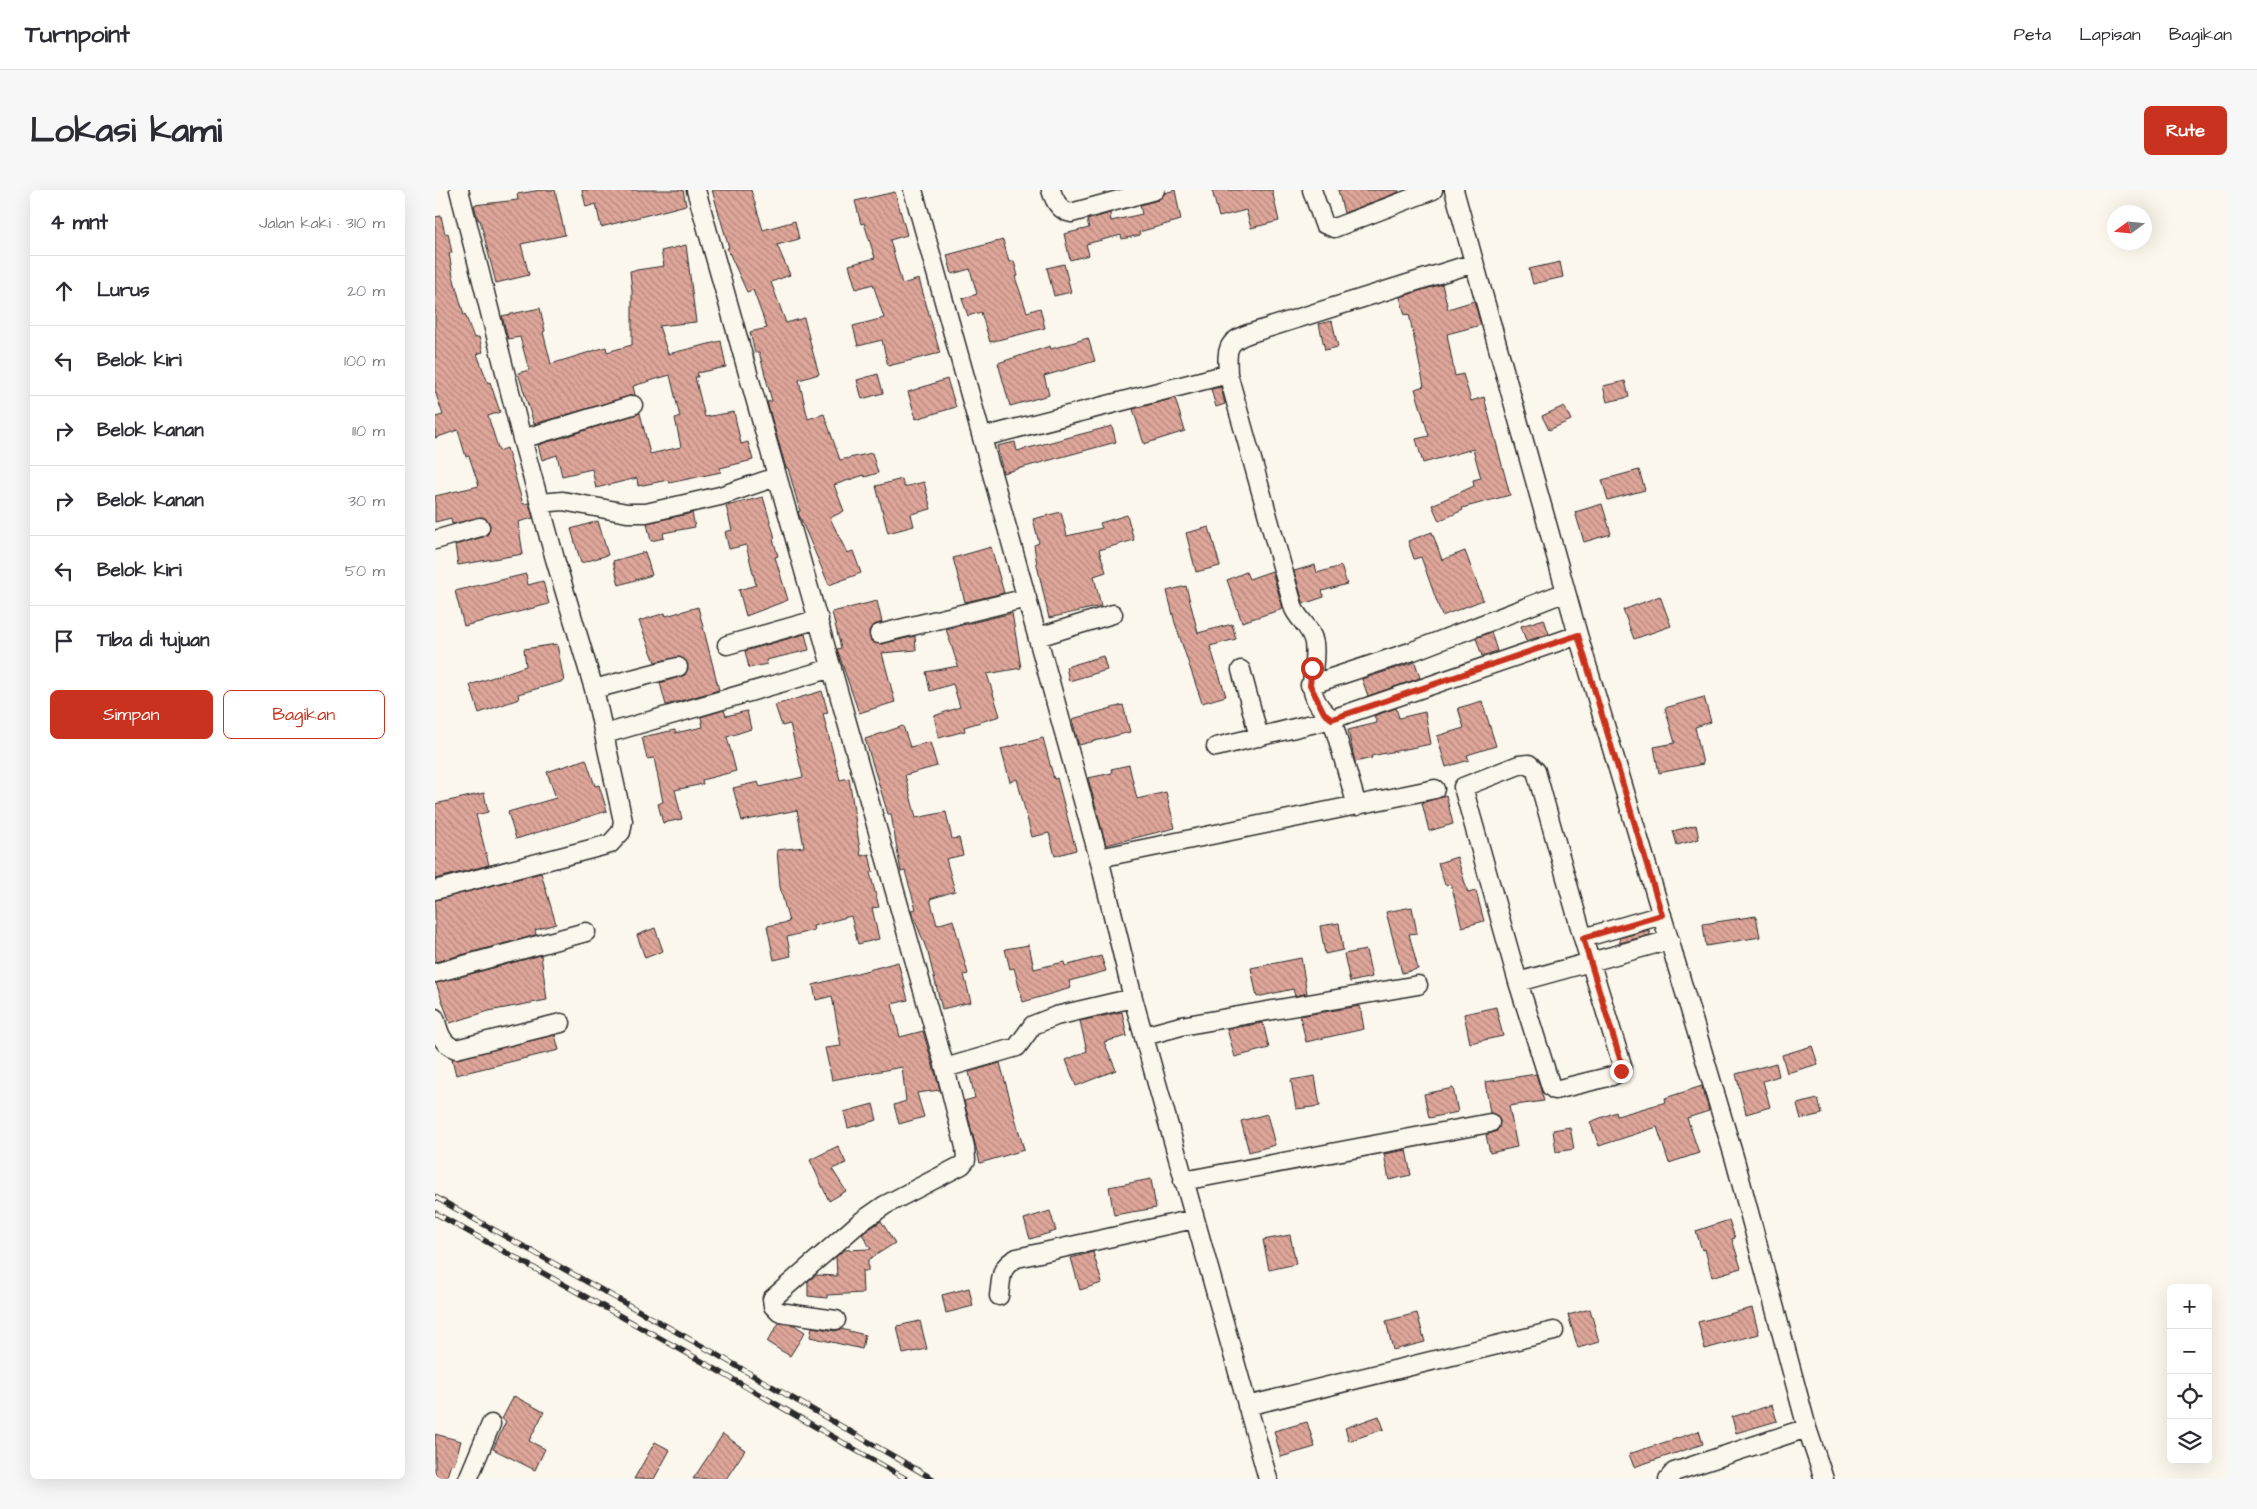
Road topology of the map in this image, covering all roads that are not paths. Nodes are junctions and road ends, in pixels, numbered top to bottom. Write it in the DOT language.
graph roads {
  1 [pos="459,190"];
  2 [pos="696,190"];
  3 [pos="913,190"];
  4 [pos="1051,190"];
  5 [pos="1155,190"];
  6 [pos="1312,190"];
  7 [pos="1433,190"];
  8 [pos="1454,190"];
  9 [pos="1475,263"];
  10 [pos="1228,374"];
  11 [pos="633,405"];
  12 [pos="983,436"];
  13 [pos="522,439"];
  14 [pos="776,477"];
  15 [pos="540,503"];
  16 [pos="479,527"];
  17 [pos="435,540"];
  18 [pos="1566,592"];
  19 [pos="1027,598"];
  20 [pos="1113,614"];
  21 [pos="819,619"];
  22 [pos="879,634"];
  23 [pos="1578,635"];
  24 [pos="1038,637"];
  25 [pos="727,645"];
  26 [pos="677,667"];
  27 [pos="832,668"];
  28 [pos="1241,670"];
  29 [pos="1310,685"];
  30 [pos="594,689"];
  31 [pos="1332,719"];
  32 [pos="605,734"];
  33 [pos="1259,737"];
  34 [pos="1216,747"];
  35 [pos="1435,789"];
  36 [pos="1357,806"];
  37 [pos="1099,858"];
  38 [pos="435,890"];
  39 [pos="1662,915"];
  40 [pos="586,932"];
  41 [pos="1583,938"];
  42 [pos="1670,940"];
  43 [pos="1591,962"];
  44 [pos="435,974"];
  45 [pos="1518,982"];
  46 [pos="1418,985"];
  47 [pos="1133,998"];
  48 [pos="435,1018"];
  49 [pos="561,1023"];
  50 [pos="1144,1036"];
  51 [pos="945,1068"];
  52 [pos="1490,1122"];
  53 [pos="1183,1181"];
  54 [pos="1194,1219"];
  55 [pos="999,1296"];
  56 [pos="836,1320"];
  57 [pos="1554,1331"];
  58 [pos="1247,1406"];
  59 [pos="491,1424"];
  60 [pos="1807,1428"];
  61 [pos="468,1479"];
  62 [pos="1268,1479"];
  63 [pos="1668,1479"];
  64 [pos="1824,1479"];
  1 -- 13 [label="street"];
  2 -- 14 [label="street"];
  3 -- 12 [label="street"];
  4 -- 5 [label="street"];
  6 -- 7 [label="street"];
  8 -- 9 [label="street"];
  9 -- 10 [label="street"];
  9 -- 18 [label="street"];
  10 -- 12 [label="street"];
  10 -- 29 [label="street"];
  11 -- 13 [label="street"];
  12 -- 19 [label="street"];
  13 -- 15 [label="street"];
  14 -- 15 [label="street"];
  14 -- 21 [label="street"];
  15 -- 30 [label="street"];
  16 -- 17 [label="street"];
  18 -- 23 [label="street"];
  18 -- 29 [label="street"];
  19 -- 22 [label="street"];
  19 -- 24 [label="street"];
  20 -- 24 [label="street"];
  21 -- 25 [label="street"];
  21 -- 27 [label="street"];
  23 -- 31 [label="street"];
  23 -- 39 [label="street"];
  24 -- 37 [label="street"];
  26 -- 30 [label="street"];
  27 -- 32 [label="street"];
  27 -- 51 [label="street"];
  28 -- 33 [label="street"];
  29 -- 31 [label="street"];
  30 -- 32 [label="street"];
  31 -- 33 [label="street"];
  31 -- 36 [label="street"];
  32 -- 38 [label="street"];
  33 -- 34 [label="street"];
  35 -- 36 [label="street"];
  36 -- 37 [label="street"];
  37 -- 47 [label="street"];
  39 -- 41 [label="street"];
  39 -- 42 [label="street"];
  40 -- 44 [label="street"];
  41 -- 43 [label="street"];
  41 -- 45 [label="street"];
  42 -- 43 [label="street"];
  42 -- 60 [label="street"];
  43 -- 45 [label="street"];
  43 -- 45 [label="street"];
  46 -- 50 [label="street"];
  47 -- 50 [label="street"];
  47 -- 51 [label="street"];
  48 -- 49 [label="street"];
  50 -- 53 [label="street"];
  51 -- 56 [label="street"];
  52 -- 53 [label="street"];
  53 -- 54 [label="street"];
  54 -- 55 [label="street"];
  54 -- 58 [label="street"];
  57 -- 58 [label="street"];
  58 -- 62 [label="street"];
  59 -- 61 [label="street"];
  60 -- 63 [label="street"];
  60 -- 64 [label="street"];
}
